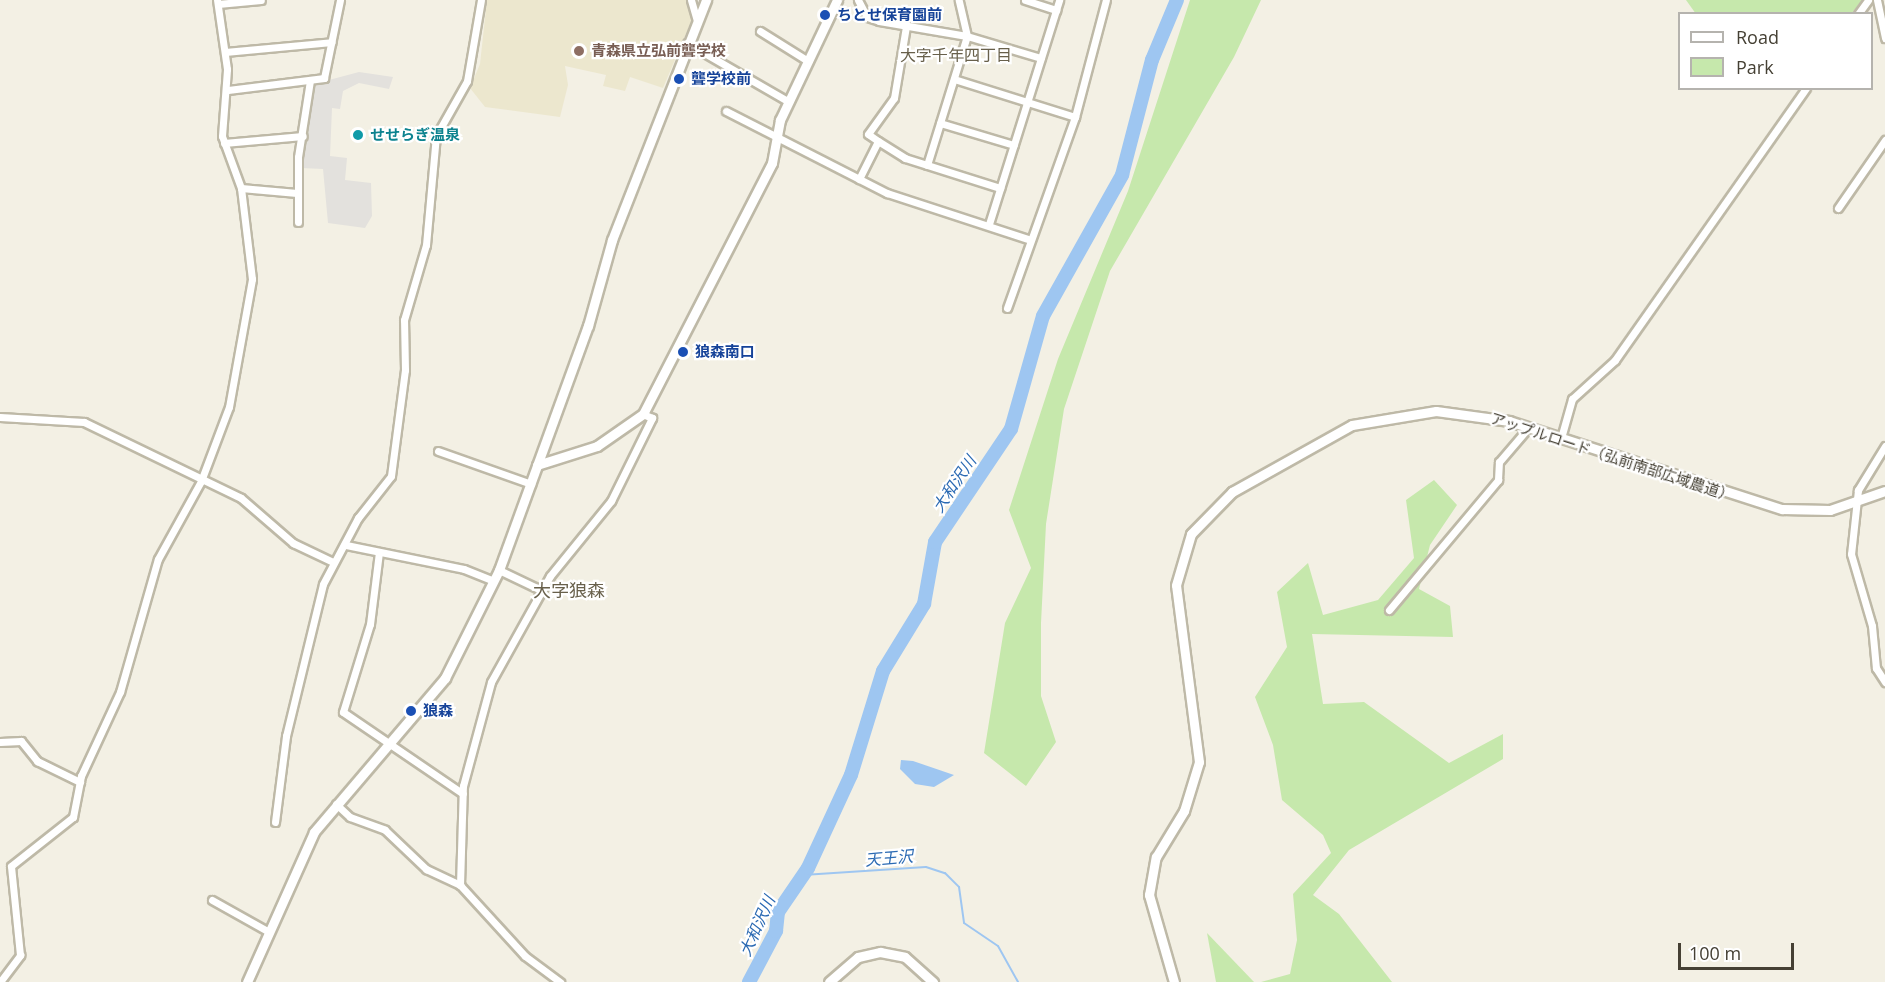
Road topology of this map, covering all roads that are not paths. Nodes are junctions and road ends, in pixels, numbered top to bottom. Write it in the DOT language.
graph roads {
  1 [pos="261,0"];
  2 [pos="340,0"];
  3 [pos="481,0"];
  4 [pos="691,0"];
  5 [pos="706,0"];
  6 [pos="837,0"];
  7 [pos="858,0"];
  8 [pos="959,0"];
  9 [pos="1025,0"];
  10 [pos="1059,0"];
  11 [pos="1106,0"];
  12 [pos="1877,0"];
  13 [pos="218,2"];
  14 [pos="1056,10"];
  15 [pos="697,21"];
  16 [pos="906,26"];
  17 [pos="760,31"];
  18 [pos="967,36"];
  19 [pos="1885,38"];
  20 [pos="332,42"];
  21 [pos="687,43"];
  22 [pos="225,52"];
  23 [pos="1041,58"];
  24 [pos="808,61"];
  25 [pos="954,79"];
  26 [pos="310,80"];
  27 [pos="228,90"];
  28 [pos="1805,90"];
  29 [pos="789,102"];
  30 [pos="1027,102"];
  31 [pos="726,111"];
  32 [pos="1075,117"];
  33 [pos="940,123"];
  34 [pos="303,136"];
  35 [pos="774,136"];
  36 [pos="1885,140"];
  37 [pos="878,141"];
  38 [pos="224,143"];
  39 [pos="1014,145"];
  40 [pos="927,165"];
  41 [pos="859,179"];
  42 [pos="241,188"];
  43 [pos="1000,188"];
  44 [pos="297,192"];
  45 [pos="1838,208"];
  46 [pos="297,222"];
  47 [pos="989,224"];
  48 [pos="1031,240"];
  49 [pos="1007,308"];
  50 [pos="643,414"];
  51 [pos="0,417"];
  52 [pos="1529,427"];
  53 [pos="1561,438"];
  54 [pos="1885,446"];
  55 [pos="438,451"];
  56 [pos="537,465"];
  57 [pos="201,481"];
  58 [pos="531,484"];
  59 [pos="1885,491"];
  60 [pos="1858,504"];
  61 [pos="346,545"];
  62 [pos="379,552"];
  63 [pos="333,562"];
  64 [pos="499,570"];
  65 [pos="493,580"];
  66 [pos="541,590"];
  67 [pos="1389,610"];
  68 [pos="1885,682"];
  69 [pos="0,742"];
  70 [pos="389,745"];
  71 [pos="80,782"];
  72 [pos="463,794"];
  73 [pos="336,804"];
  74 [pos="275,822"];
  75 [pos="460,885"];
  76 [pos="212,900"];
  77 [pos="269,932"];
  78 [pos="0,982"];
  79 [pos="247,982"];
  80 [pos="560,982"];
  81 [pos="829,982"];
  82 [pos="933,982"];
  83 [pos="1174,982"];
  1 -- 13 [label="street"];
  2 -- 20 [label="street"];
  3 -- 61 [label="street"];
  4 -- 15 [label="street"];
  5 -- 15 [label="street"];
  6 -- 24 [label="street"];
  7 -- 16 [label="street"];
  8 -- 18 [label="street"];
  9 -- 14 [label="street"];
  10 -- 14 [label="street"];
  11 -- 32 [label="street"];
  12 -- 19 [label="street"];
  13 -- 22 [label="street"];
  14 -- 23 [label="street"];
  15 -- 21 [label="street"];
  16 -- 18 [label="street"];
  16 -- 37 [label="street"];
  17 -- 24 [label="street"];
  18 -- 23 [label="street"];
  18 -- 25 [label="street"];
  20 -- 22 [label="street"];
  20 -- 26 [label="street"];
  21 -- 29 [label="street"];
  21 -- 56 [label="street"];
  22 -- 27 [label="street"];
  23 -- 30 [label="street"];
  24 -- 29 [label="street"];
  25 -- 30 [label="street"];
  25 -- 33 [label="street"];
  26 -- 27 [label="street"];
  26 -- 34 [label="street"];
  27 -- 38 [label="street"];
  28 -- 53 [label="street"];
  29 -- 35 [label="street"];
  30 -- 32 [label="street"];
  30 -- 39 [label="street"];
  31 -- 35 [label="street"];
  32 -- 48 [label="street"];
  33 -- 39 [label="street"];
  33 -- 40 [label="street"];
  34 -- 38 [label="street"];
  34 -- 44 [label="street"];
  35 -- 41 [label="street"];
  35 -- 50 [label="street"];
  36 -- 45 [label="street"];
  37 -- 40 [label="street"];
  37 -- 41 [label="street"];
  38 -- 42 [label="street"];
  39 -- 43 [label="street"];
  40 -- 43 [label="street"];
  41 -- 47 [label="street"];
  42 -- 44 [label="street"];
  42 -- 57 [label="street"];
  43 -- 47 [label="street"];
  44 -- 46 [label="street"];
  47 -- 48 [label="street"];
  48 -- 49 [label="street"];
  50 -- 56 [label="street"];
  50 -- 66 [label="street"];
  51 -- 57 [label="street"];
  52 -- 53 [label="street, アップルロード（弘前南部広域農道）"];
  52 -- 67 [label="street"];
  52 -- 83 [label="street, アップルロード（弘前南部広域農道）"];
  53 -- 60 [label="street, アップルロード（弘前南部広域農道）"];
  54 -- 60 [label="street"];
  55 -- 58 [label="street"];
  56 -- 58 [label="street"];
  57 -- 63 [label="street"];
  57 -- 71 [label="street"];
  58 -- 64 [label="street"];
  59 -- 60 [label="street, アップルロード（弘前南部広域農道）"];
  60 -- 68 [label="street"];
  61 -- 62 [label="street"];
  61 -- 63 [label="street"];
  62 -- 65 [label="street"];
  62 -- 70 [label="street"];
  63 -- 74 [label="street"];
  64 -- 65 [label="street"];
  64 -- 66 [label="street"];
  65 -- 70 [label="street"];
  66 -- 72 [label="street"];
  69 -- 71 [label="street"];
  70 -- 72 [label="street"];
  70 -- 73 [label="street"];
  71 -- 78 [label="street"];
  72 -- 75 [label="street"];
  73 -- 75 [label="street"];
  73 -- 77 [label="street"];
  75 -- 80 [label="street"];
  76 -- 77 [label="street"];
  77 -- 79 [label="street"];
  81 -- 82 [label="street"];
}
